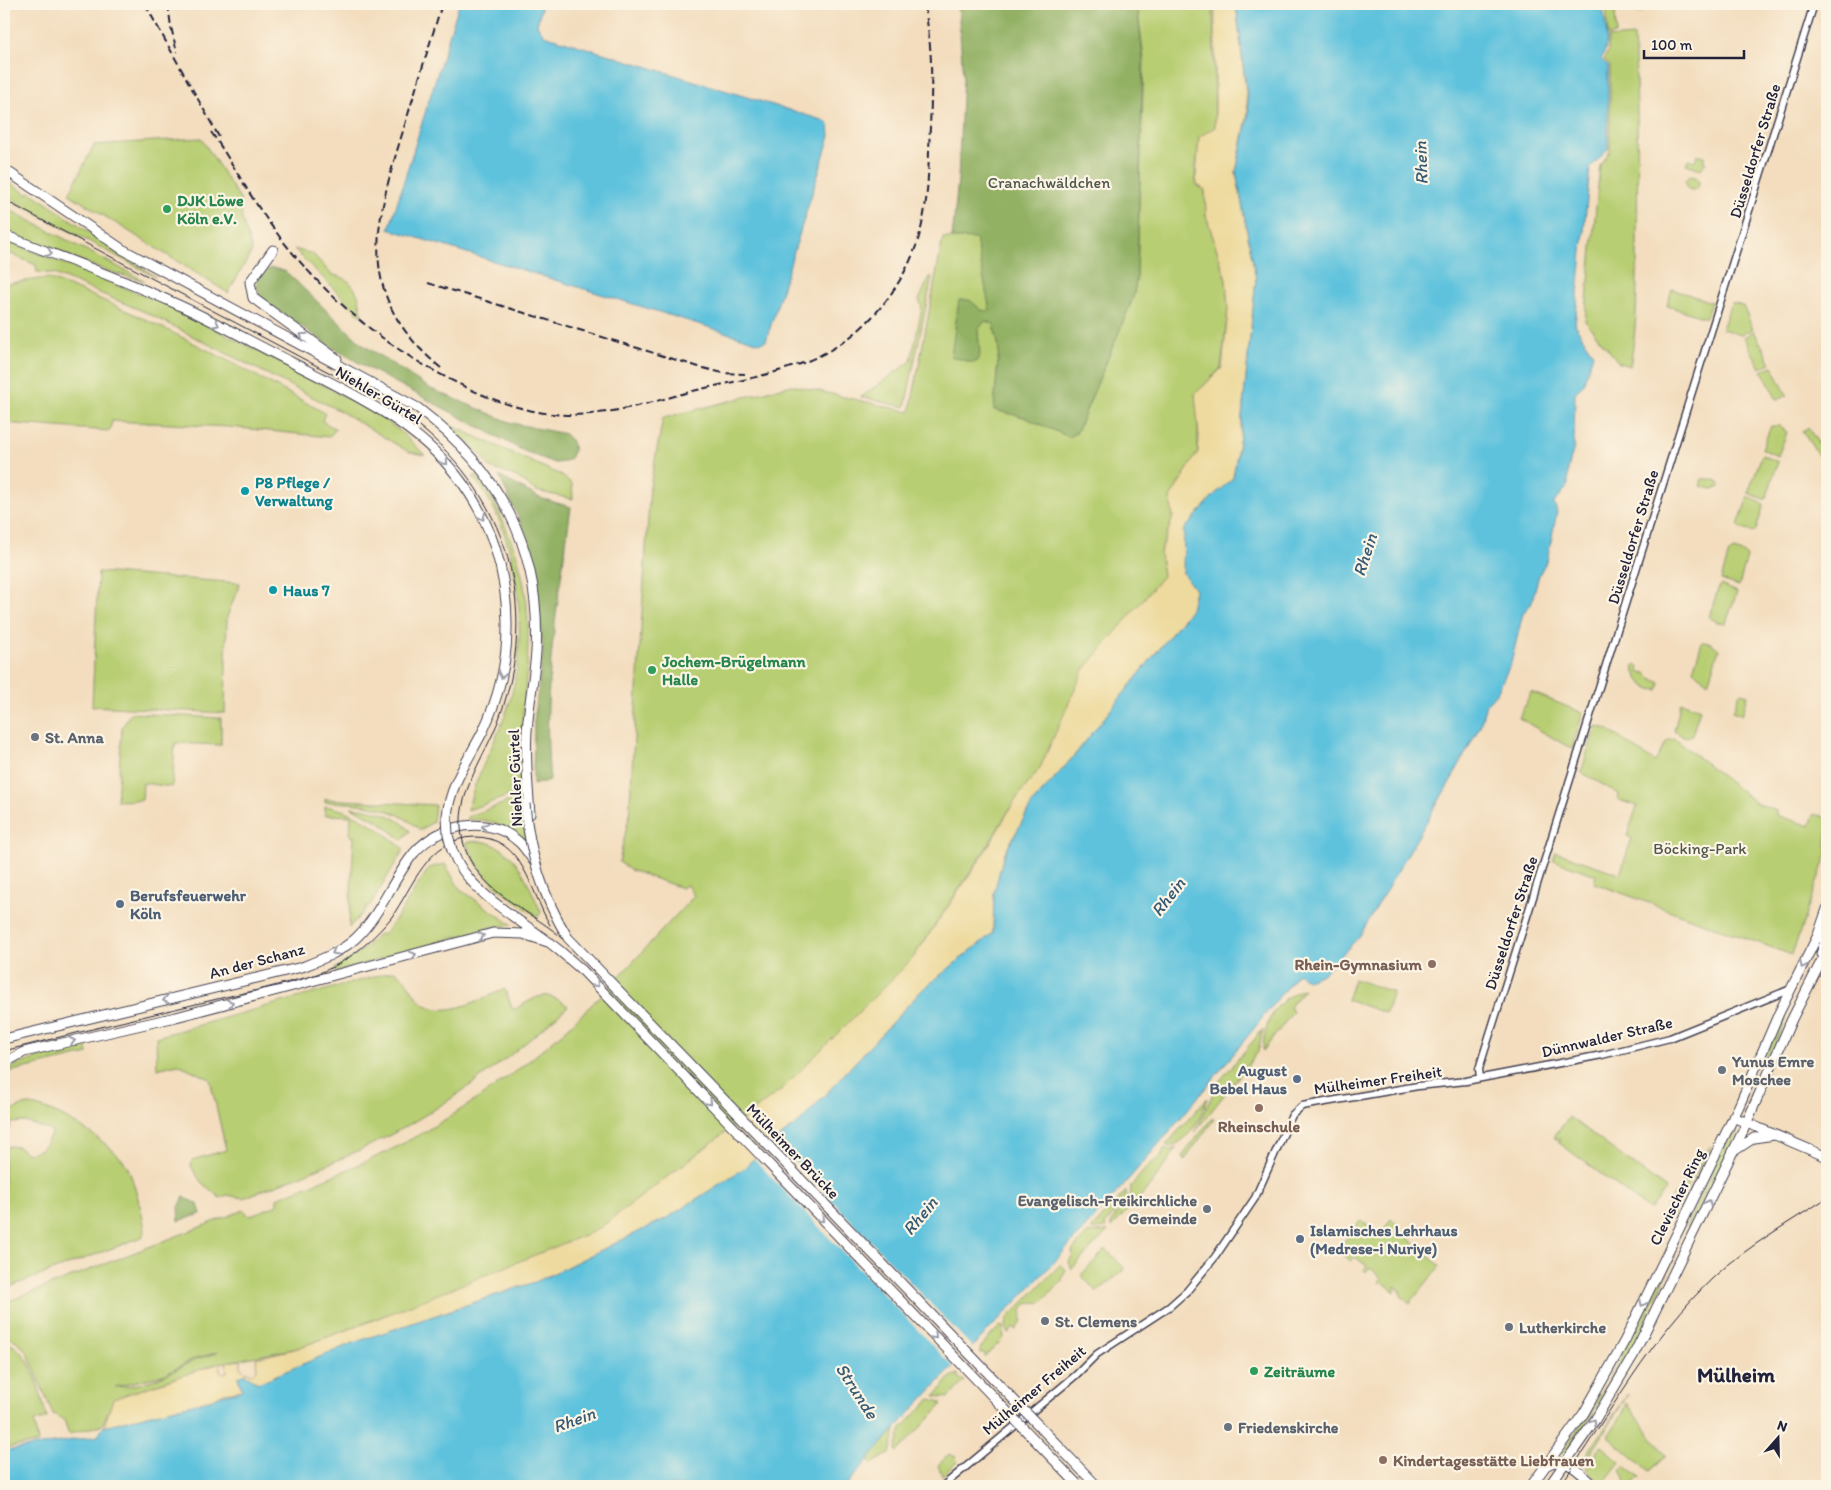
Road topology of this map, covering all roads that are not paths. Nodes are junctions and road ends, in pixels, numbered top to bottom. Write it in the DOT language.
graph roads {
  1 [pos="1814,4"];
  2 [pos="4,171"];
  3 [pos="4,235"];
  4 [pos="273,250"];
  5 [pos="357,375"];
  6 [pos="468,455"];
  7 [pos="525,786"];
  8 [pos="524,804"];
  9 [pos="536,864"];
  10 [pos="1827,909"];
  11 [pos="555,911"];
  12 [pos="538,935"];
  13 [pos="1818,935"];
  14 [pos="550,943"];
  15 [pos="1827,950"];
  16 [pos="1820,964"];
  17 [pos="1812,981"];
  18 [pos="1792,989"];
  19 [pos="5,1038"];
  20 [pos="24,1052"];
  21 [pos="4,1058"];
  22 [pos="4,1063"];
  23 [pos="1480,1078"];
  24 [pos="1734,1117"];
  25 [pos="1747,1122"];
  26 [pos="1776,1135"];
  27 [pos="1732,1153"];
  28 [pos="1827,1157"];
  29 [pos="1566,1463"];
  30 [pos="1547,1465"];
  31 [pos="943,1486"];
  32 [pos="1079,1486"];
  33 [pos="1097,1486"];
  34 [pos="1102,1486"];
  35 [pos="1531,1486"];
  36 [pos="1549,1486"];
  37 [pos="1595,1486"];
  1 -- 23 [label="street, Düsseldorfer Straße"];
  2 -- 5 [label="main road, Niehler Gürtel"];
  2 -- 6 [label="main road, Niehler Gürtel"];
  3 -- 12 [label="main road, Niehler Gürtel, one-way, bridge"];
  5 -- 4 [label="main road, one-way"];
  5 -- 6 [label="main road, Niehler Gürtel"];
  6 -- 7 [label="main road, Niehler Gürtel"];
  7 -- 8 [label="main road, Niehler Gürtel"];
  7 -- 11 [label="main road, Niehler Gürtel, bridge"];
  8 -- 9 [label="main road, Mülheimer Brücke, bridge"];
  9 -- 19 [label="main road, An der Schanz, one-way"];
  9 -- 33 [label="main road, Mülheimer Brücke, bridge"];
  10 -- 13 [label="main road, Clevischer Ring"];
  11 -- 34 [label="main road, Mülheimer Brücke, bridge"];
  12 -- 14 [label="main road, An der Schanz"];
  20 -- 12 [label="main road, An der Schanz, one-way"];
  13 -- 16 [label="main road"];
  13 -- 18 [label="main road, Clevischer Ring, one-way"];
  14 -- 32 [label="main road, Mülheimer Brücke, one-way, bridge"];
  15 -- 16 [label="main road, Clevischer Ring"];
  16 -- 17 [label="main road, Clevischer Ring"];
  17 -- 18 [label="main road"];
  17 -- 25 [label="main road, Clevischer Ring"];
  18 -- 23 [label="street, Dünnwalder Straße"];
  18 -- 24 [label="main road, Clevischer Ring"];
  20 -- 21 [label="main road"];
  20 -- 22 [label="main road, An der Schanz"];
  23 -- 31 [label="street, Mülheimer Freiheit"];
  24 -- 25 [label="main road"];
  24 -- 30 [label="main road, Clevischer Ring, one-way"];
  25 -- 26 [label="main road"];
  25 -- 27 [label="main road, Clevischer Ring"];
  26 -- 27 [label="main road"];
  26 -- 28 [label="main road"];
  29 -- 27 [label="main road, Clevischer Ring, one-way"];
  29 -- 30 [label="main road"];
  29 -- 36 [label="main road, Clevischer Ring"];
  29 -- 37 [label="main road"];
  30 -- 35 [label="main road, Clevischer Ring"];
}
